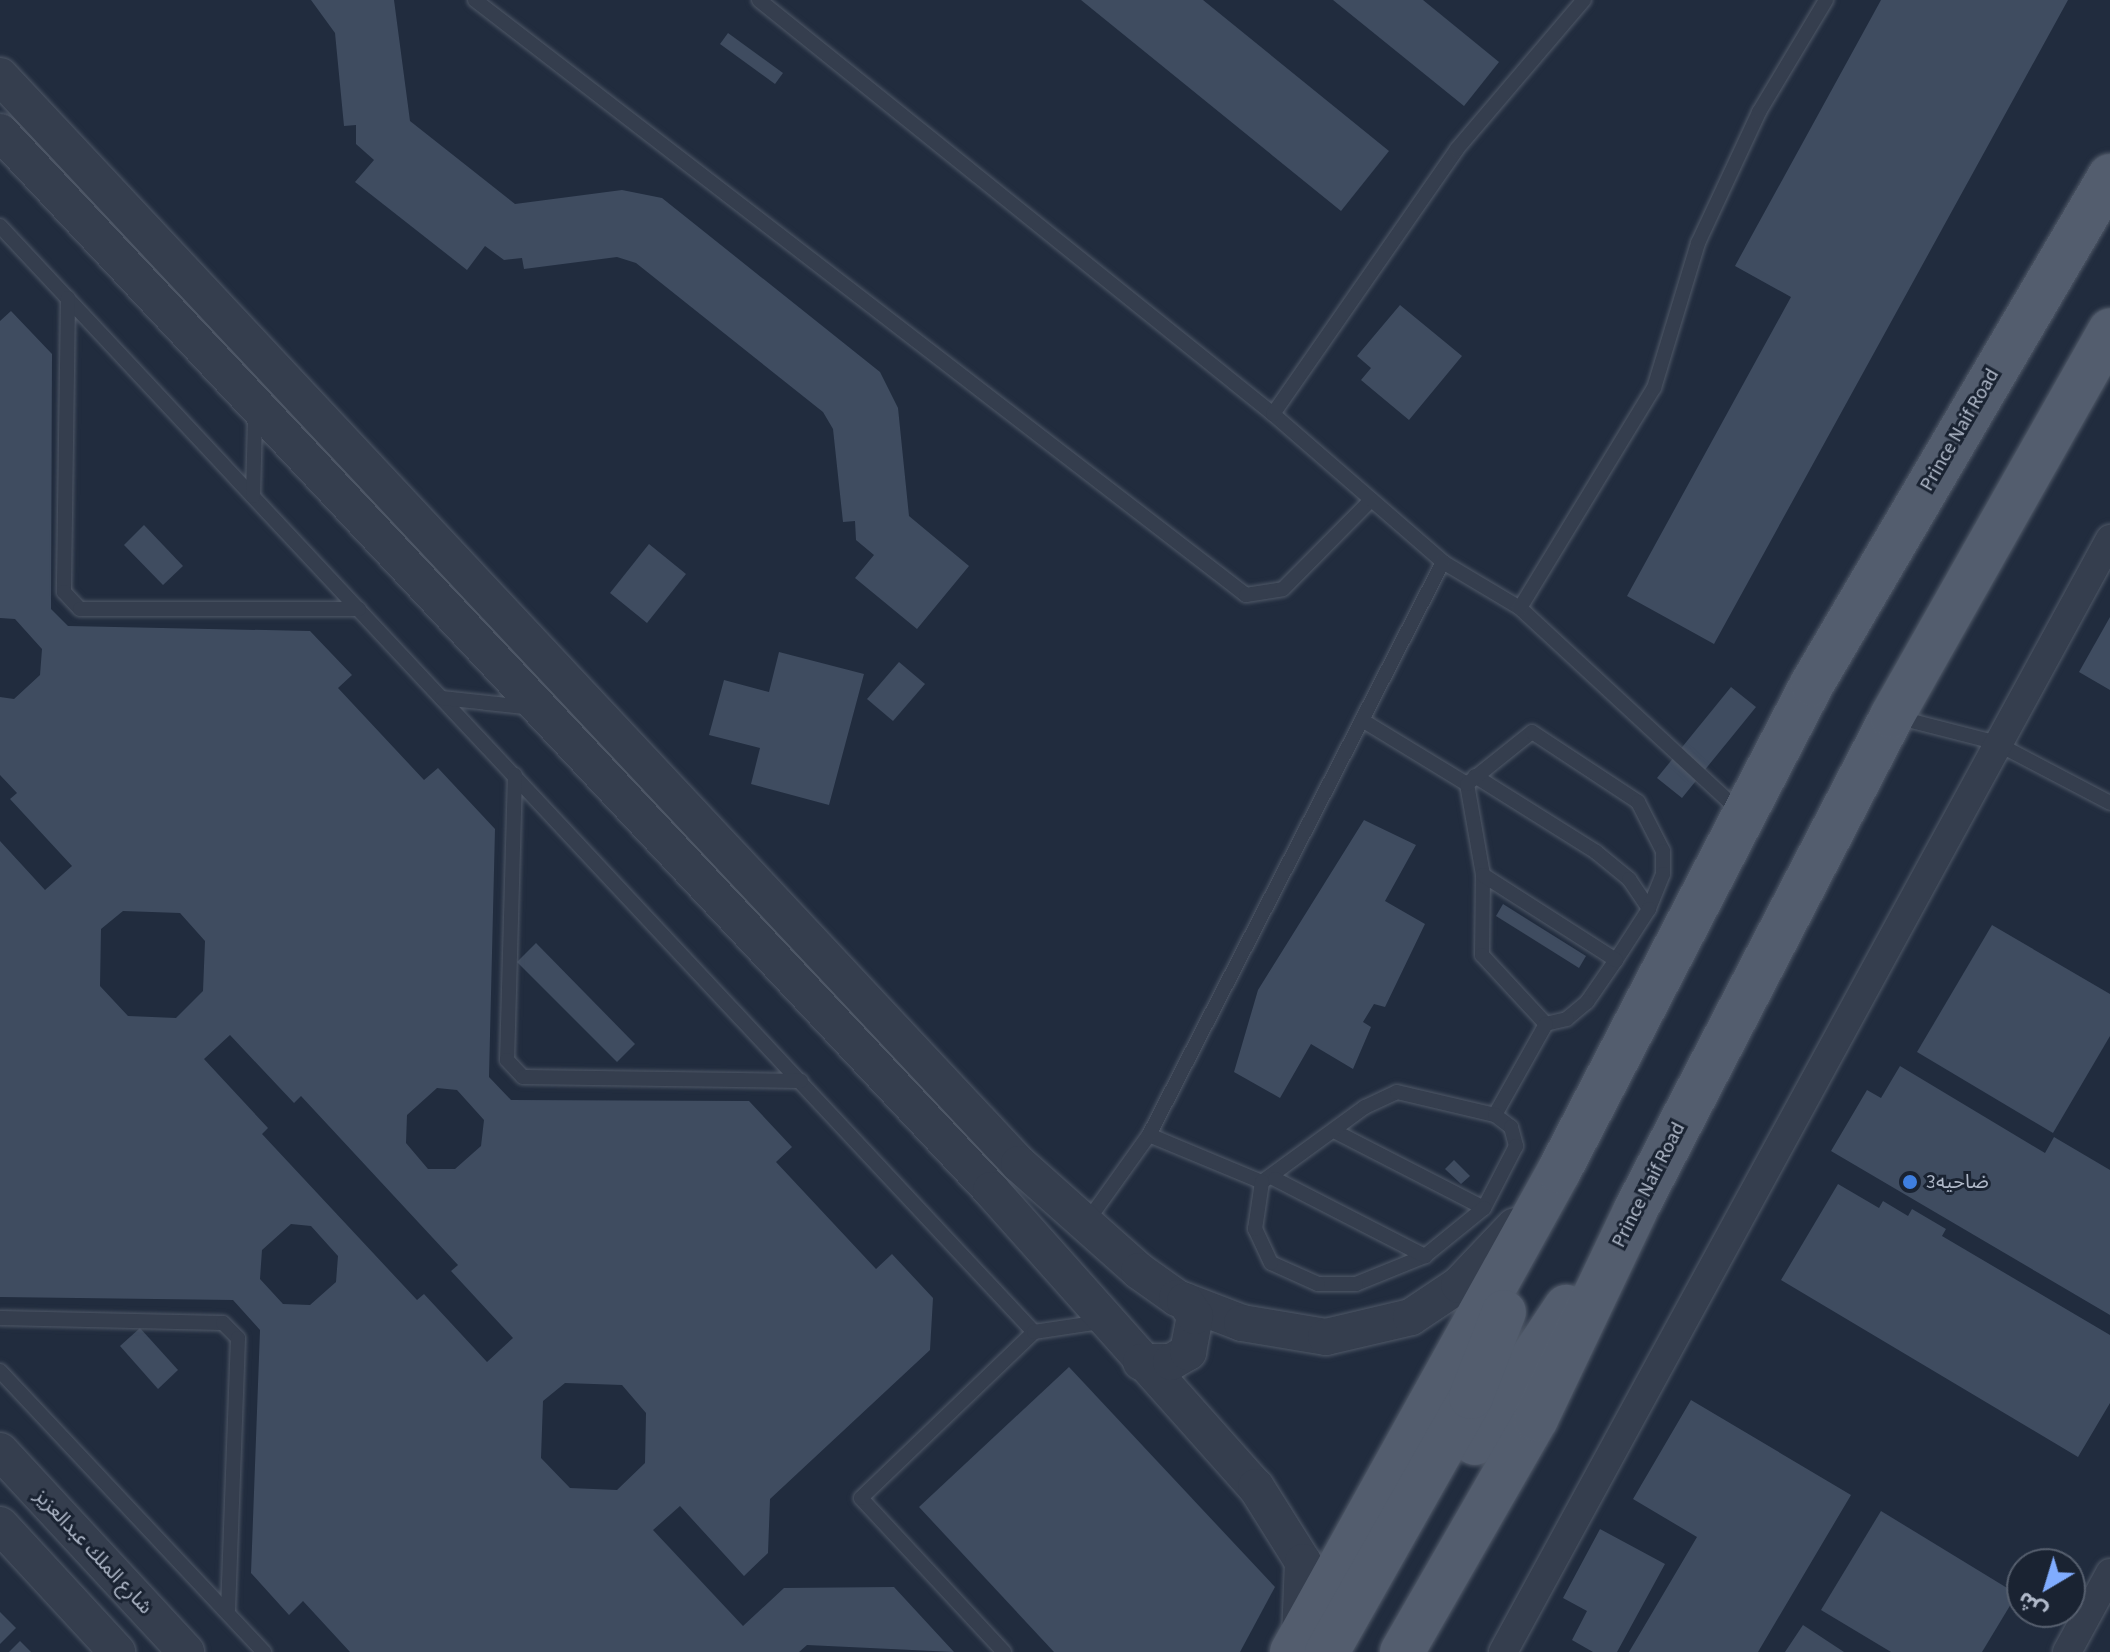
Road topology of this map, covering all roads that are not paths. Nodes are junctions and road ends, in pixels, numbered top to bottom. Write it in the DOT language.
graph roads {
  1 [pos="475,0"];
  2 [pos="759,0"];
  3 [pos="1584,0"];
  4 [pos="1826,0"];
  5 [pos="0,76"];
  6 [pos="0,132"];
  7 [pos="2110,176"];
  8 [pos="0,226"];
  9 [pos="68,298"];
  10 [pos="2110,330"];
  11 [pos="243,392"];
  12 [pos="1273,414"];
  13 [pos="253,496"];
  14 [pos="1371,500"];
  15 [pos="2110,539"];
  16 [pos="1443,562"];
  17 [pos="1520,608"];
  18 [pos="359,609"];
  19 [pos="442,698"];
  20 [pos="482,698"];
  21 [pos="544,713"];
  22 [pos="1892,716"];
  23 [pos="1362,720"];
  24 [pos="464,721"];
  25 [pos="1994,742"];
  26 [pos="515,775"];
  27 [pos="1471,780"];
  28 [pos="2110,803"];
  29 [pos="1744,815"];
  30 [pos="1483,875"];
  31 [pos="1649,909"];
  32 [pos="1616,960"];
  33 [pos="1546,1024"];
  34 [pos="801,1081"];
  35 [pos="1495,1115"];
  36 [pos="1338,1133"];
  37 [pos="1149,1135"];
  38 [pos="1559,1171"];
  39 [pos="1269,1181"];
  40 [pos="1484,1208"];
  41 [pos="1635,1211"];
  42 [pos="1085,1225"];
  43 [pos="1425,1256"];
  44 [pos="1185,1301"];
  45 [pos="0,1318"];
  46 [pos="1105,1323"];
  47 [pos="1034,1332"];
  48 [pos="1141,1362"];
  49 [pos="0,1371"];
  50 [pos="1483,1403"];
  51 [pos="0,1451"];
  52 [pos="0,1525"];
  53 [pos="2110,1573"];
  54 [pos="228,1613"];
  55 [pos="1306,1647"];
  56 [pos="117,1652"];
  57 [pos="186,1652"];
  58 [pos="264,1652"];
  59 [pos="1004,1652"];
  60 [pos="1361,1652"];
  61 [pos="1402,1652"];
  62 [pos="1503,1652"];
  63 [pos="2067,1652"];
  1 -- 14 [label="lane"];
  2 -- 12 [label="lane"];
  3 -- 12 [label="lane"];
  4 -- 17 [label="lane"];
  5 -- 42 [label="street"];
  6 -- 11 [label="street"];
  7 -- 29 [label="main road, Prince Naif Road"];
  8 -- 9 [label="lane"];
  9 -- 13 [label="lane"];
  9 -- 18 [label="lane"];
  10 -- 22 [label="main road, Prince Naif Road"];
  11 -- 13 [label="lane"];
  11 -- 21 [label="street"];
  12 -- 14 [label="lane"];
  13 -- 18 [label="lane"];
  14 -- 16 [label="lane"];
  15 -- 25 [label="street"];
  16 -- 17 [label="lane"];
  16 -- 23 [label="lane"];
  17 -- 29 [label="lane"];
  18 -- 19 [label="lane"];
  19 -- 20 [label="lane"];
  19 -- 24 [label="lane"];
  20 -- 21 [label="lane"];
  20 -- 24 [label="lane"];
  21 -- 46 [label="street"];
  22 -- 25 [label="lane"];
  22 -- 41 [label="main road, Prince Naif Road"];
  23 -- 27 [label="lane"];
  23 -- 37 [label="lane"];
  24 -- 26 [label="lane"];
  25 -- 28 [label="lane"];
  25 -- 62 [label="street"];
  26 -- 34 [label="lane"];
  26 -- 34 [label="lane"];
  27 -- 30 [label="lane"];
  27 -- 31 [label="lane"];
  27 -- 31 [label="lane"];
  29 -- 38 [label="main road, Prince Naif Road"];
  30 -- 32 [label="lane"];
  30 -- 33 [label="lane"];
  31 -- 32 [label="lane"];
  32 -- 33 [label="lane"];
  33 -- 35 [label="lane"];
  34 -- 47 [label="lane"];
  35 -- 36 [label="lane"];
  35 -- 40 [label="lane"];
  36 -- 39 [label="lane"];
  36 -- 40 [label="lane"];
  37 -- 39 [label="lane"];
  37 -- 42 [label="lane"];
  38 -- 44 [label="street"];
  38 -- 50 [label="main road"];
  38 -- 55 [label="main road"];
  39 -- 43 [label="lane"];
  39 -- 43 [label="lane"];
  40 -- 43 [label="lane"];
  41 -- 50 [label="main road"];
  41 -- 61 [label="main road, Prince Naif Road"];
  42 -- 44 [label="street"];
  44 -- 48 [label="street"];
  45 -- 54 [label="lane"];
  46 -- 47 [label="lane"];
  46 -- 48 [label="street"];
  47 -- 59 [label="lane"];
  48 -- 55 [label="street"];
  49 -- 54 [label="lane"];
  50 -- 55 [label="main road"];
  50 -- 60 [label="main road"];
  51 -- 57 [label="street, شارع الملك عبدالعزيز"];
  52 -- 56 [label="street"];
  53 -- 63 [label="street"];
  54 -- 58 [label="lane"];
}
